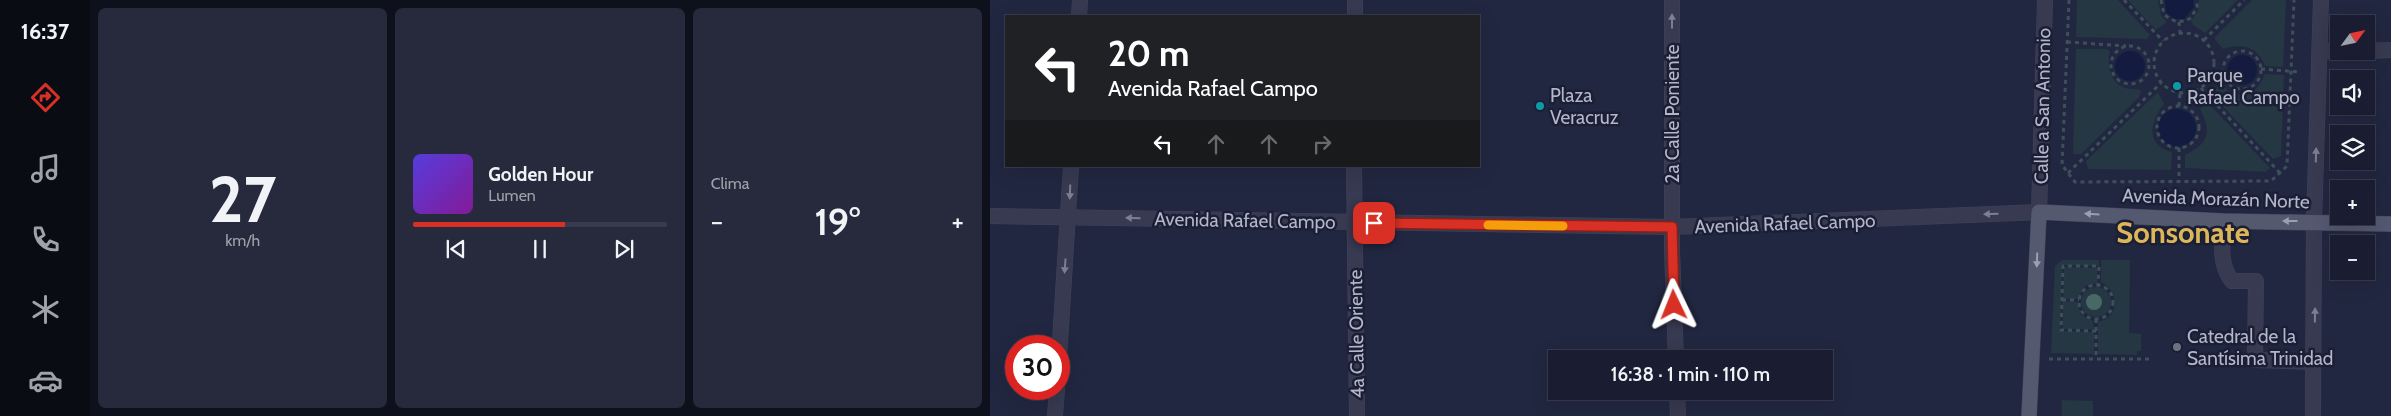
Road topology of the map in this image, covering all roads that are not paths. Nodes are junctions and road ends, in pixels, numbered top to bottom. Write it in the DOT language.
graph roads {
  1 [pos="1080,0"];
  2 [pos="1355,0"];
  3 [pos="1672,0"];
  4 [pos="2044,0"];
  5 [pos="2321,0"];
  6 [pos="1079,15"];
  7 [pos="1355,15"];
  8 [pos="2391,50"];
  9 [pos="2320,51"];
  10 [pos="2330,51"];
  11 [pos="2375,51"];
  12 [pos="1071,167"];
  13 [pos="1354,167"];
  14 [pos="2039,212"];
  15 [pos="990,216"];
  16 [pos="1069,217"];
  17 [pos="2223,220"];
  18 [pos="2314,221"];
  19 [pos="1354,222"];
  20 [pos="2391,224"];
  21 [pos="1672,227"];
  22 [pos="1061,335"];
  23 [pos="1676,350"];
  24 [pos="2314,362"];
  25 [pos="1056,400"];
  26 [pos="1677,400"];
  27 [pos="1055,416"];
  28 [pos="1357,416"];
  29 [pos="1678,416"];
  30 [pos="2029,416"];
  31 [pos="2313,416"];
  1 -- 6 [label="street"];
  2 -- 7 [label="street"];
  21 -- 3 [label="street, 2a Calle Poniente, one-way"];
  4 -- 14 [label="street, Calle a San Antonio"];
  5 -- 9 [label="street"];
  8 -- 11 [label="street"];
  9 -- 10 [label="street"];
  18 -- 9 [label="street, one-way"];
  12 -- 16 [label="street, one-way"];
  13 -- 19 [label="street, 4a Calle Oriente"];
  17 -- 14 [label="main road, Avenida Morazán Norte, one-way"];
  14 -- 21 [label="street, Avenida Rafael Campo, one-way"];
  14 -- 30 [label="main road, one-way"];
  15 -- 16 [label="street, Avenida Rafael Campo"];
  19 -- 16 [label="street, Avenida Rafael Campo, one-way"];
  16 -- 22 [label="street, one-way"];
  18 -- 17 [label="main road, Avenida Morazán Norte, one-way"];
  17 -- 24 [label="street"];
  18 -- 20 [label="main road, Avenida Morazán Norte"];
  24 -- 18 [label="street, one-way"];
  19 -- 21 [label="street, Avenida Rafael Campo"];
  19 -- 28 [label="street, 4a Calle Oriente"];
  21 -- 23 [label="street, 2a Calle Poniente"];
  24 -- 31 [label="street"];
  25 -- 27 [label="street"];
  26 -- 29 [label="street"];
}
